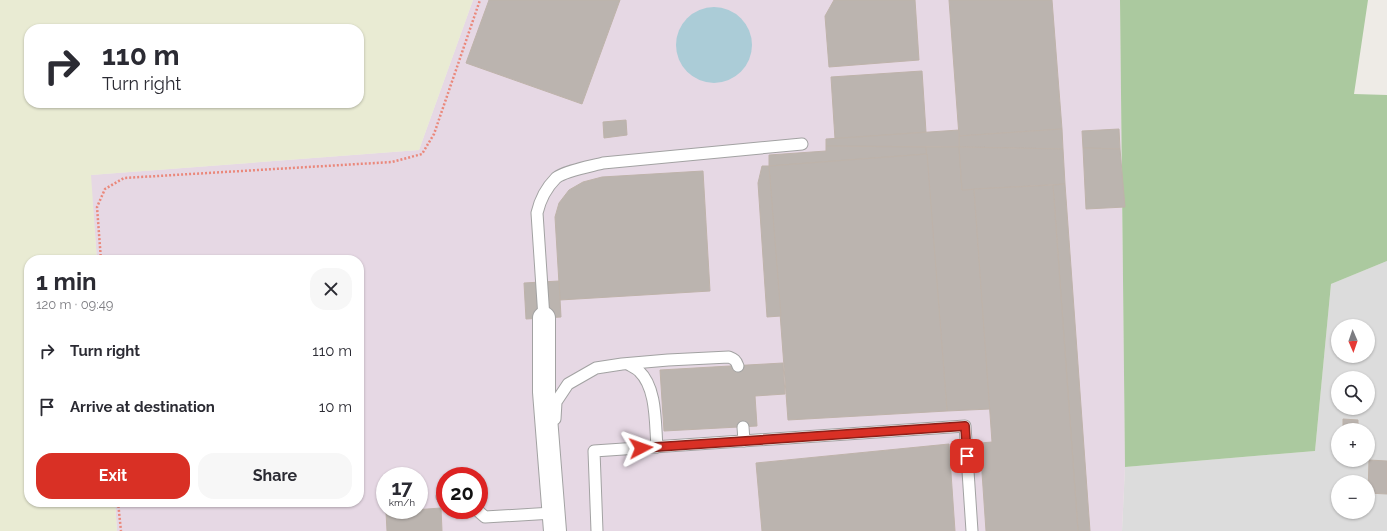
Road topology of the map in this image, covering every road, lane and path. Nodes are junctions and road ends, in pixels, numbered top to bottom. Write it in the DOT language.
graph roads {
  1 [pos="480,0"];
  2 [pos="802,144"];
  3 [pos="101,255"];
  4 [pos="544,318"];
  5 [pos="628,364"];
  6 [pos="738,366"];
  7 [pos="743,427"];
  8 [pos="744,441"];
  9 [pos="657,447"];
  10 [pos="119,507"];
  11 [pos="553,512"];
  12 [pos="488,517"];
  13 [pos="121,531"];
  14 [pos="597,531"];
  15 [pos="972,531"];
  1 -- 3 [label="path"];
  2 -- 4 [label="lane"];
  4 -- 11 [label="street"];
  5 -- 6 [label="lane"];
  5 -- 9 [label="lane"];
  5 -- 11 [label="lane"];
  7 -- 8 [label="lane"];
  8 -- 9 [label="lane"];
  8 -- 15 [label="lane"];
  9 -- 14 [label="lane"];
  10 -- 13 [label="path"];
  11 -- 12 [label="lane"];
}
